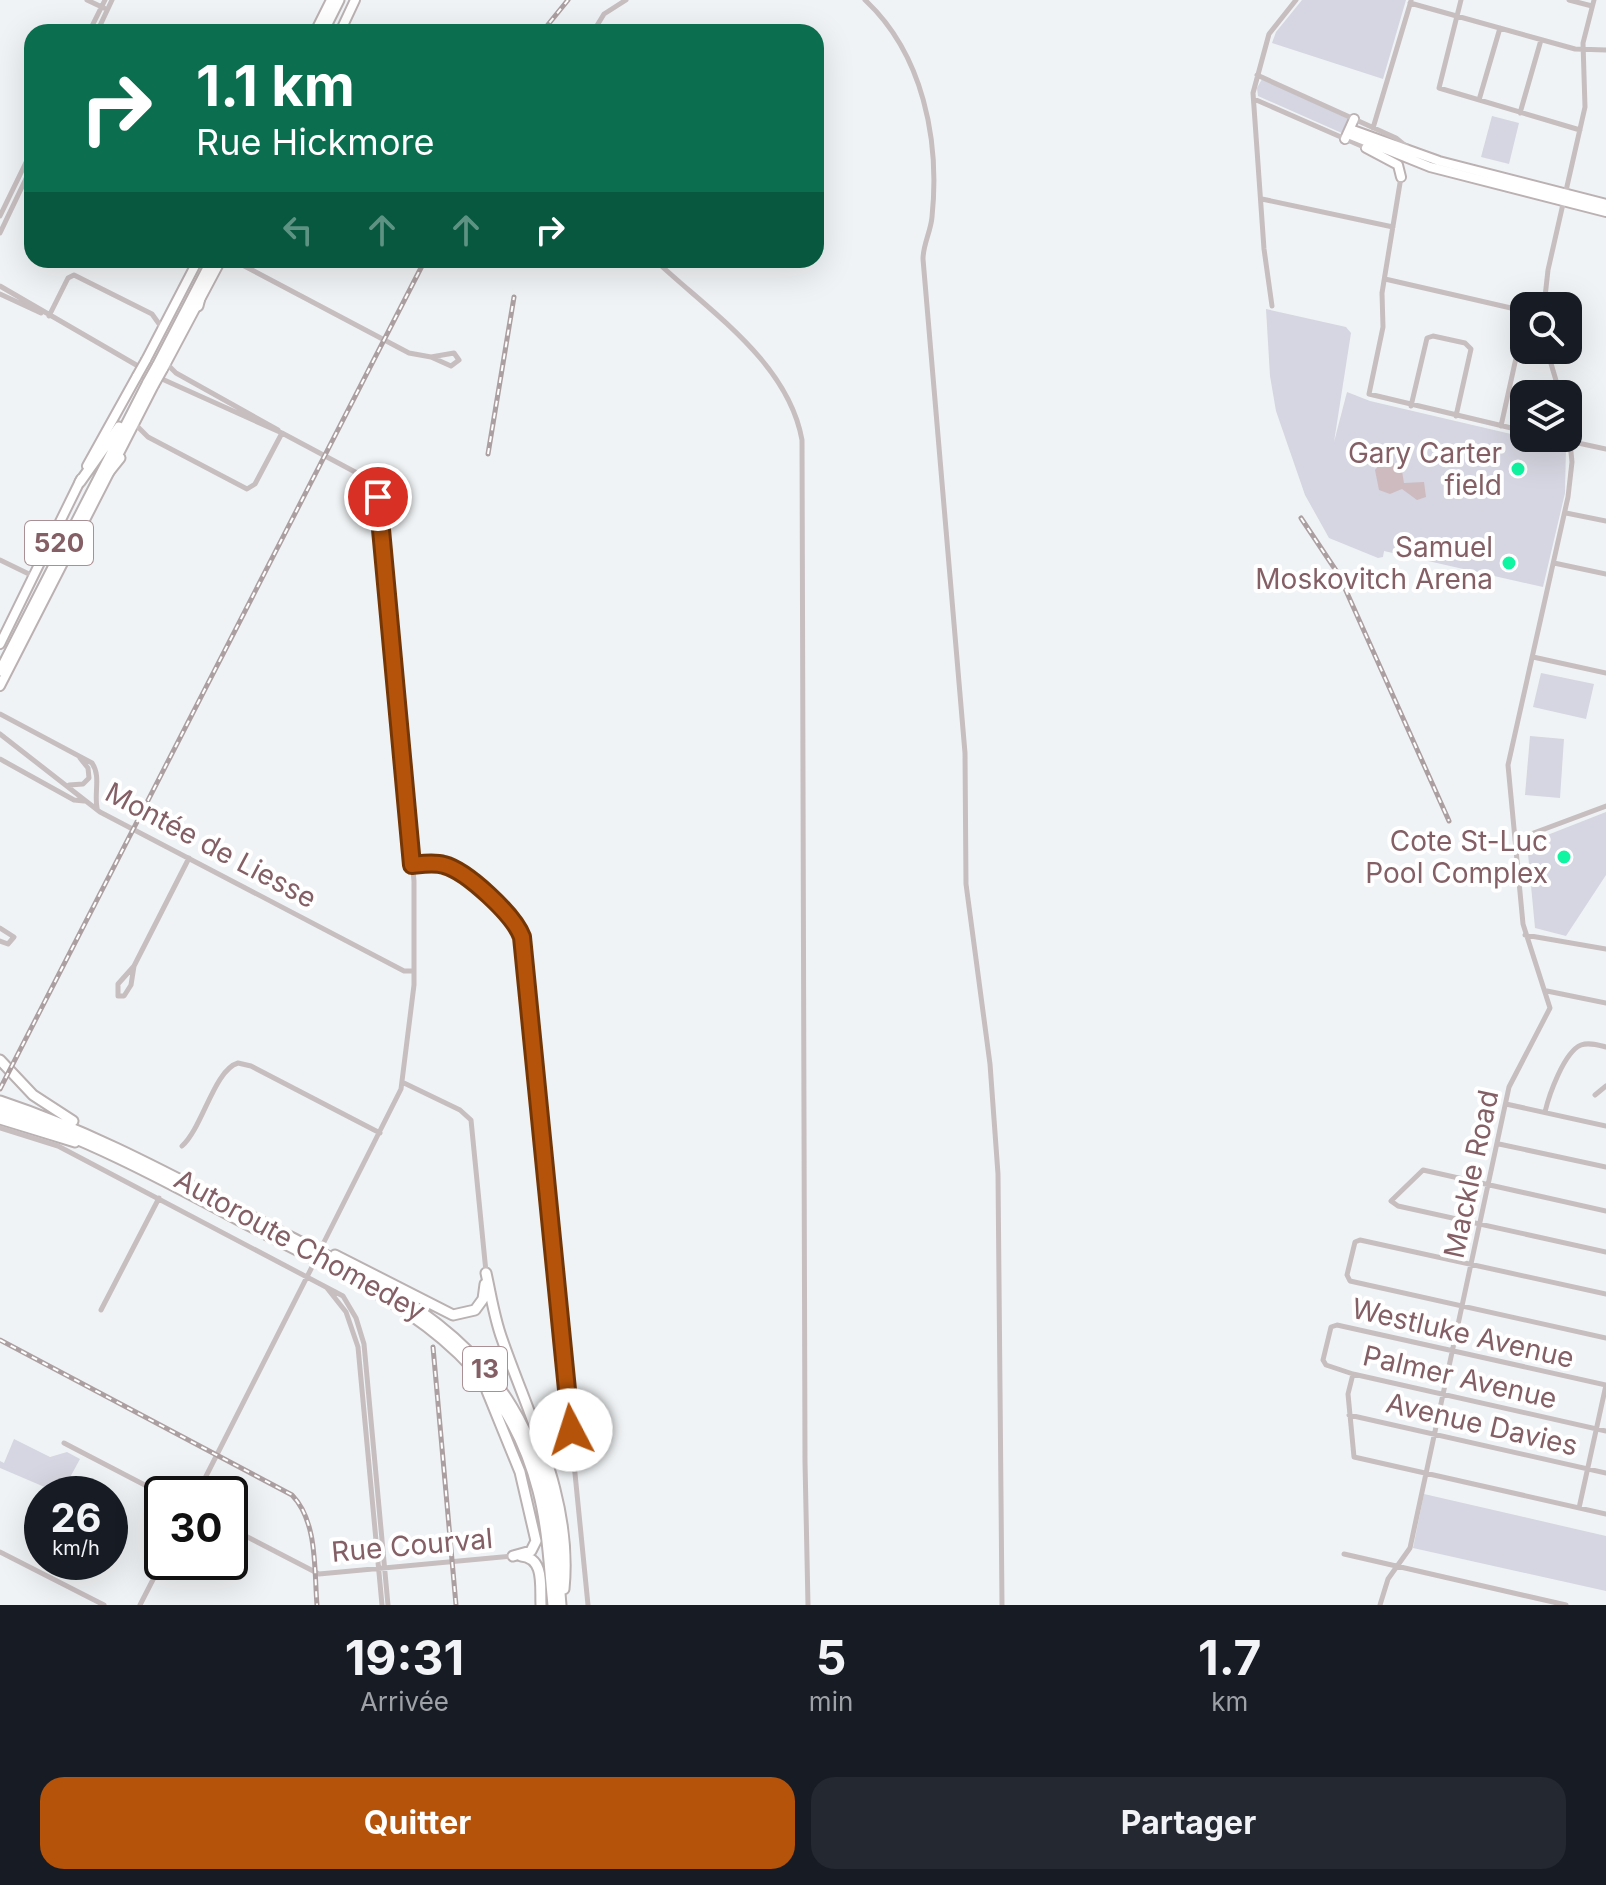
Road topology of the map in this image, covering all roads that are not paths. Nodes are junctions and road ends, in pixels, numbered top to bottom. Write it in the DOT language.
graph roads {
  1 [pos="87,0"];
  2 [pos="105,0"];
  3 [pos="112,0"];
  4 [pos="331,0"];
  5 [pos="339,0"];
  6 [pos="346,0"];
  7 [pos="355,0"];
  8 [pos="626,0"];
  9 [pos="865,0"];
  10 [pos="1296,0"];
  11 [pos="1461,0"];
  12 [pos="1569,0"];
  13 [pos="1410,1"];
  14 [pos="1593,3"];
  15 [pos="104,8"];
  16 [pos="1457,16"];
  17 [pos="94,24"];
  18 [pos="99,24"];
  19 [pos="319,24"];
  20 [pos="327,24"];
  21 [pos="334,24"];
  22 [pos="344,24"];
  23 [pos="598,24"];
  24 [pos="1500,28"];
  25 [pos="1541,40"];
  26 [pos="1606,50"];
  27 [pos="1582,51"];
  28 [pos="1257,75"];
  29 [pos="1254,99"];
  30 [pos="1479,101"];
  31 [pos="1520,113"];
  32 [pos="1354,119"];
  33 [pos="1373,128"];
  34 [pos="1580,130"];
  35 [pos="1348,134"];
  36 [pos="1366,148"];
  37 [pos="1404,157"];
  38 [pos="1414,157"];
  39 [pos="24,166"];
  40 [pos="1401,177"];
  41 [pos="24,183"];
  42 [pos="1564,198"];
  43 [pos="1262,199"];
  44 [pos="1606,204"];
  45 [pos="1606,212"];
  46 [pos="0,216"];
  47 [pos="1393,227"];
  48 [pos="0,233"];
  49 [pos="194,268"];
  50 [pos="205,268"];
  51 [pos="207,268"];
  52 [pos="217,268"];
  53 [pos="248,268"];
  54 [pos="663,268"];
  55 [pos="1384,279"];
  56 [pos="0,286"];
  57 [pos="1547,292"];
  58 [pos="0,294"];
  59 [pos="198,306"];
  60 [pos="1272,306"];
  61 [pos="1510,308"];
  62 [pos="152,314"];
  63 [pos="170,314"];
  64 [pos="49,316"];
  65 [pos="162,328"];
  66 [pos="431,357"];
  67 [pos="1515,364"];
  68 [pos="152,372"];
  69 [pos="1411,406"];
  70 [pos="1456,416"];
  71 [pos="135,424"];
  72 [pos="1501,426"];
  73 [pos="119,427"];
  74 [pos="1510,428"];
  75 [pos="282,433"];
  76 [pos="130,435"];
  77 [pos="148,437"];
  78 [pos="1582,444"];
  79 [pos="1606,449"];
  80 [pos="1571,452"];
  81 [pos="120,458"];
  82 [pos="80,482"];
  83 [pos="1566,513"];
  84 [pos="80,514"];
  85 [pos="1606,521"];
  86 [pos="0,560"];
  87 [pos="1554,563"];
  88 [pos="1606,574"];
  89 [pos="34,577"];
  90 [pos="0,644"];
  91 [pos="1532,657"];
  92 [pos="0,659"];
  93 [pos="0,671"];
  94 [pos="1606,673"];
  95 [pos="0,686"];
  96 [pos="0,714"];
  97 [pos="0,734"];
  98 [pos="79,757"];
  99 [pos="0,759"];
  100 [pos="67,786"];
  101 [pos="94,786"];
  102 [pos="76,792"];
  103 [pos="87,801"];
  104 [pos="1606,806"];
  105 [pos="97,809"];
  106 [pos="1515,840"];
  107 [pos="189,858"];
  108 [pos="412,865"];
  109 [pos="0,928"];
  110 [pos="1525,935"];
  111 [pos="0,941"];
  112 [pos="1606,949"];
  113 [pos="134,966"];
  114 [pos="414,971"];
  115 [pos="1547,991"];
  116 [pos="1606,1003"];
  117 [pos="1606,1047"];
  118 [pos="0,1060"];
  119 [pos="403,1083"];
  120 [pos="1606,1086"];
  121 [pos="1595,1095"];
  122 [pos="0,1101"];
  123 [pos="1506,1104"];
  124 [pos="0,1110"];
  125 [pos="1545,1112"];
  126 [pos="0,1119"];
  127 [pos="1606,1126"];
  128 [pos="0,1128"];
  129 [pos="380,1133"];
  130 [pos="103,1140"];
  131 [pos="1499,1144"];
  132 [pos="182,1146"];
  133 [pos="116,1156"];
  134 [pos="1606,1167"];
  135 [pos="1491,1185"];
  136 [pos="159,1198"];
  137 [pos="1606,1211"];
  138 [pos="1482,1225"];
  139 [pos="277,1230"];
  140 [pos="1606,1252"];
  141 [pos="1473,1265"];
  142 [pos="486,1273"];
  143 [pos="307,1275"];
  144 [pos="1606,1294"];
  145 [pos="1464,1306"];
  146 [pos="101,1310"];
  147 [pos="1606,1338"];
  148 [pos="1326,1345"];
  149 [pos="1454,1351"];
  150 [pos="479,1374"];
  151 [pos="1353,1374"];
  152 [pos="1606,1385"];
  153 [pos="1444,1395"];
  154 [pos="1349,1415"];
  155 [pos="1596,1429"];
  156 [pos="1606,1431"];
  157 [pos="1436,1434"];
  158 [pos="64,1443"];
  159 [pos="1588,1469"];
  160 [pos="1606,1473"];
  161 [pos="1427,1474"];
  162 [pos="206,1476"];
  163 [pos="144,1485"];
  164 [pos="1579,1508"];
  165 [pos="1606,1514"];
  166 [pos="248,1537"];
  167 [pos="0,1552"];
  168 [pos="1344,1554"];
  169 [pos="513,1556"];
  170 [pos="1399,1567"];
  171 [pos="381,1568"];
  172 [pos="153,1580"];
  173 [pos="104,1605"];
  174 [pos="140,1605"];
  175 [pos="385,1605"];
  176 [pos="541,1605"];
  177 [pos="553,1605"];
  178 [pos="562,1605"];
  179 [pos="588,1605"];
  180 [pos="808,1605"];
  181 [pos="1002,1605"];
  182 [pos="1380,1605"];
  183 [pos="1566,1605"];
  1 -- 15 [label="street"];
  2 -- 15 [label="street"];
  3 -- 15 [label="street"];
  4 -- 19 [label="main road"];
  5 -- 20 [label="highway"];
  6 -- 21 [label="highway"];
  7 -- 22 [label="main road"];
  8 -- 23 [label="street"];
  9 -- 181 [label="street"];
  10 -- 28 [label="street"];
  11 -- 16 [label="street"];
  12 -- 14 [label="street"];
  13 -- 16 [label="street"];
  13 -- 33 [label="street"];
  14 -- 27 [label="street"];
  15 -- 17 [label="street"];
  15 -- 18 [label="street"];
  16 -- 24 [label="street"];
  16 -- 30 [label="street"];
  24 -- 25 [label="street"];
  24 -- 30 [label="street"];
  25 -- 27 [label="street"];
  25 -- 31 [label="street"];
  26 -- 27 [label="street"];
  27 -- 34 [label="street"];
  28 -- 29 [label="street"];
  28 -- 32 [label="street"];
  29 -- 35 [label="street"];
  29 -- 43 [label="street"];
  30 -- 31 [label="street"];
  31 -- 34 [label="street"];
  32 -- 33 [label="street"];
  32 -- 35 [label="main road"];
  33 -- 38 [label="street"];
  34 -- 42 [label="street"];
  35 -- 36 [label="street"];
  35 -- 37 [label="main road"];
  35 -- 38 [label="main road"];
  36 -- 37 [label="street"];
  36 -- 40 [label="main road"];
  37 -- 38 [label="main road"];
  38 -- 40 [label="main road"];
  38 -- 42 [label="main road"];
  39 -- 46 [label="street"];
  40 -- 47 [label="street"];
  41 -- 48 [label="street"];
  42 -- 44 [label="main road"];
  42 -- 45 [label="main road"];
  42 -- 57 [label="street"];
  43 -- 47 [label="street"];
  43 -- 60 [label="street"];
  47 -- 55 [label="street"];
  49 -- 63 [label="main road"];
  50 -- 68 [label="highway, 520"];
  51 -- 59 [label="highway"];
  52 -- 59 [label="main road"];
  53 -- 66 [label="street"];
  54 -- 180 [label="street"];
  55 -- 61 [label="street"];
  55 -- 69 [label="street"];
  56 -- 64 [label="street"];
  58 -- 64 [label="street"];
  59 -- 68 [label="main road"];
  62 -- 63 [label="street"];
  62 -- 64 [label="street"];
  62 -- 65 [label="street"];
  63 -- 65 [label="main road"];
  64 -- 68 [label="street"];
  65 -- 68 [label="main road"];
  66 -- 66 [label="street"];
  67 -- 72 [label="street"];
  68 -- 71 [label="main road"];
  68 -- 73 [label="highway, 520"];
  68 -- 75 [label="street"];
  68 -- 75 [label="street"];
  68 -- 82 [label="main road"];
  68 -- 84 [label="highway, 520"];
  69 -- 70 [label="street"];
  69 -- 70 [label="street"];
  70 -- 72 [label="street"];
  71 -- 76 [label="main road"];
  71 -- 77 [label="street"];
  72 -- 74 [label="street"];
  73 -- 82 [label="highway"];
  73 -- 92 [label="highway, 520"];
  75 -- 77 [label="street"];
  75 -- 108 [label="street"];
  76 -- 77 [label="street"];
  76 -- 81 [label="main road"];
  78 -- 79 [label="street"];
  80 -- 83 [label="street"];
  81 -- 84 [label="highway"];
  81 -- 95 [label="main road"];
  82 -- 89 [label="main road"];
  83 -- 85 [label="street"];
  83 -- 87 [label="street"];
  84 -- 93 [label="highway, 520"];
  86 -- 89 [label="street"];
  87 -- 88 [label="street"];
  87 -- 91 [label="street"];
  89 -- 90 [label="main road"];
  91 -- 94 [label="street"];
  91 -- 106 [label="street"];
  96 -- 98 [label="street"];
  97 -- 100 [label="street, Montée de Liesse"];
  98 -- 100 [label="street"];
  98 -- 101 [label="street"];
  99 -- 103 [label="street"];
  100 -- 102 [label="street, Montée de Liesse"];
  101 -- 102 [label="street"];
  101 -- 105 [label="street"];
  102 -- 103 [label="street, Montée de Liesse"];
  103 -- 105 [label="street, Montée de Liesse"];
  104 -- 106 [label="street"];
  105 -- 107 [label="street, Montée de Liesse"];
  106 -- 110 [label="street"];
  107 -- 113 [label="street"];
  107 -- 114 [label="street, Montée de Liesse"];
  108 -- 114 [label="street"];
  108 -- 179 [label="street"];
  109 -- 111 [label="street"];
  110 -- 112 [label="street"];
  110 -- 115 [label="street"];
  113 -- 113 [label="street"];
  114 -- 119 [label="street"];
  115 -- 116 [label="street"];
  115 -- 123 [label="street, Mackle Road"];
  117 -- 125 [label="street"];
  118 -- 130 [label="highway"];
  119 -- 129 [label="street"];
  119 -- 142 [label="street"];
  120 -- 121 [label="street"];
  122 -- 130 [label="highway, Autoroute Chomedey / 13"];
  123 -- 125 [label="street"];
  123 -- 131 [label="street, Mackle Road"];
  124 -- 133 [label="highway, Autoroute Chomedey / 13"];
  125 -- 127 [label="street"];
  126 -- 133 [label="highway"];
  128 -- 136 [label="street"];
  129 -- 132 [label="street"];
  129 -- 143 [label="street, bridge"];
  130 -- 139 [label="highway, Autoroute Chomedey / 13"];
  131 -- 134 [label="street"];
  131 -- 135 [label="street, Mackle Road"];
  133 -- 150 [label="highway, Autoroute Chomedey / 13"];
  135 -- 137 [label="street"];
  135 -- 138 [label="street, Mackle Road"];
  135 -- 138 [label="street"];
  136 -- 143 [label="street"];
  136 -- 146 [label="street"];
  138 -- 140 [label="street"];
  138 -- 141 [label="street, Mackle Road"];
  139 -- 142 [label="highway"];
  139 -- 178 [label="highway, Autoroute Chomedey / 13"];
  141 -- 144 [label="street"];
  141 -- 145 [label="street, Mackle Road"];
  141 -- 145 [label="street"];
  142 -- 178 [label="highway"];
  143 -- 162 [label="street"];
  143 -- 171 [label="street"];
  145 -- 147 [label="street"];
  145 -- 149 [label="street, Mackle Road"];
  148 -- 149 [label="street, Westluke Avenue"];
  148 -- 151 [label="street, Palmer Avenue"];
  149 -- 152 [label="street, Westluke Avenue"];
  149 -- 153 [label="street, Mackle Road"];
  150 -- 169 [label="highway"];
  150 -- 177 [label="highway, Autoroute Chomedey / 13"];
  151 -- 153 [label="street, Palmer Avenue"];
  151 -- 154 [label="street"];
  152 -- 155 [label="street"];
  153 -- 155 [label="street, Palmer Avenue"];
  153 -- 157 [label="street, Mackle Road"];
  154 -- 157 [label="street, Avenue Davies"];
  154 -- 161 [label="street"];
  155 -- 156 [label="street, Palmer Avenue"];
  155 -- 159 [label="street"];
  157 -- 159 [label="street, Avenue Davies"];
  157 -- 161 [label="street, Mackle Road"];
  158 -- 163 [label="street"];
  159 -- 160 [label="street, Avenue Davies"];
  159 -- 164 [label="street"];
  161 -- 164 [label="street"];
  161 -- 170 [label="street, Mackle Road"];
  164 -- 165 [label="street"];
  166 -- 171 [label="street, Rue Courval"];
  167 -- 173 [label="street"];
  168 -- 170 [label="street"];
  169 -- 171 [label="street, Rue Courval"];
  169 -- 176 [label="highway"];
  170 -- 182 [label="street, Mackle Road"];
  170 -- 183 [label="street"];
  171 -- 175 [label="street"];
  172 -- 174 [label="street"];
}
